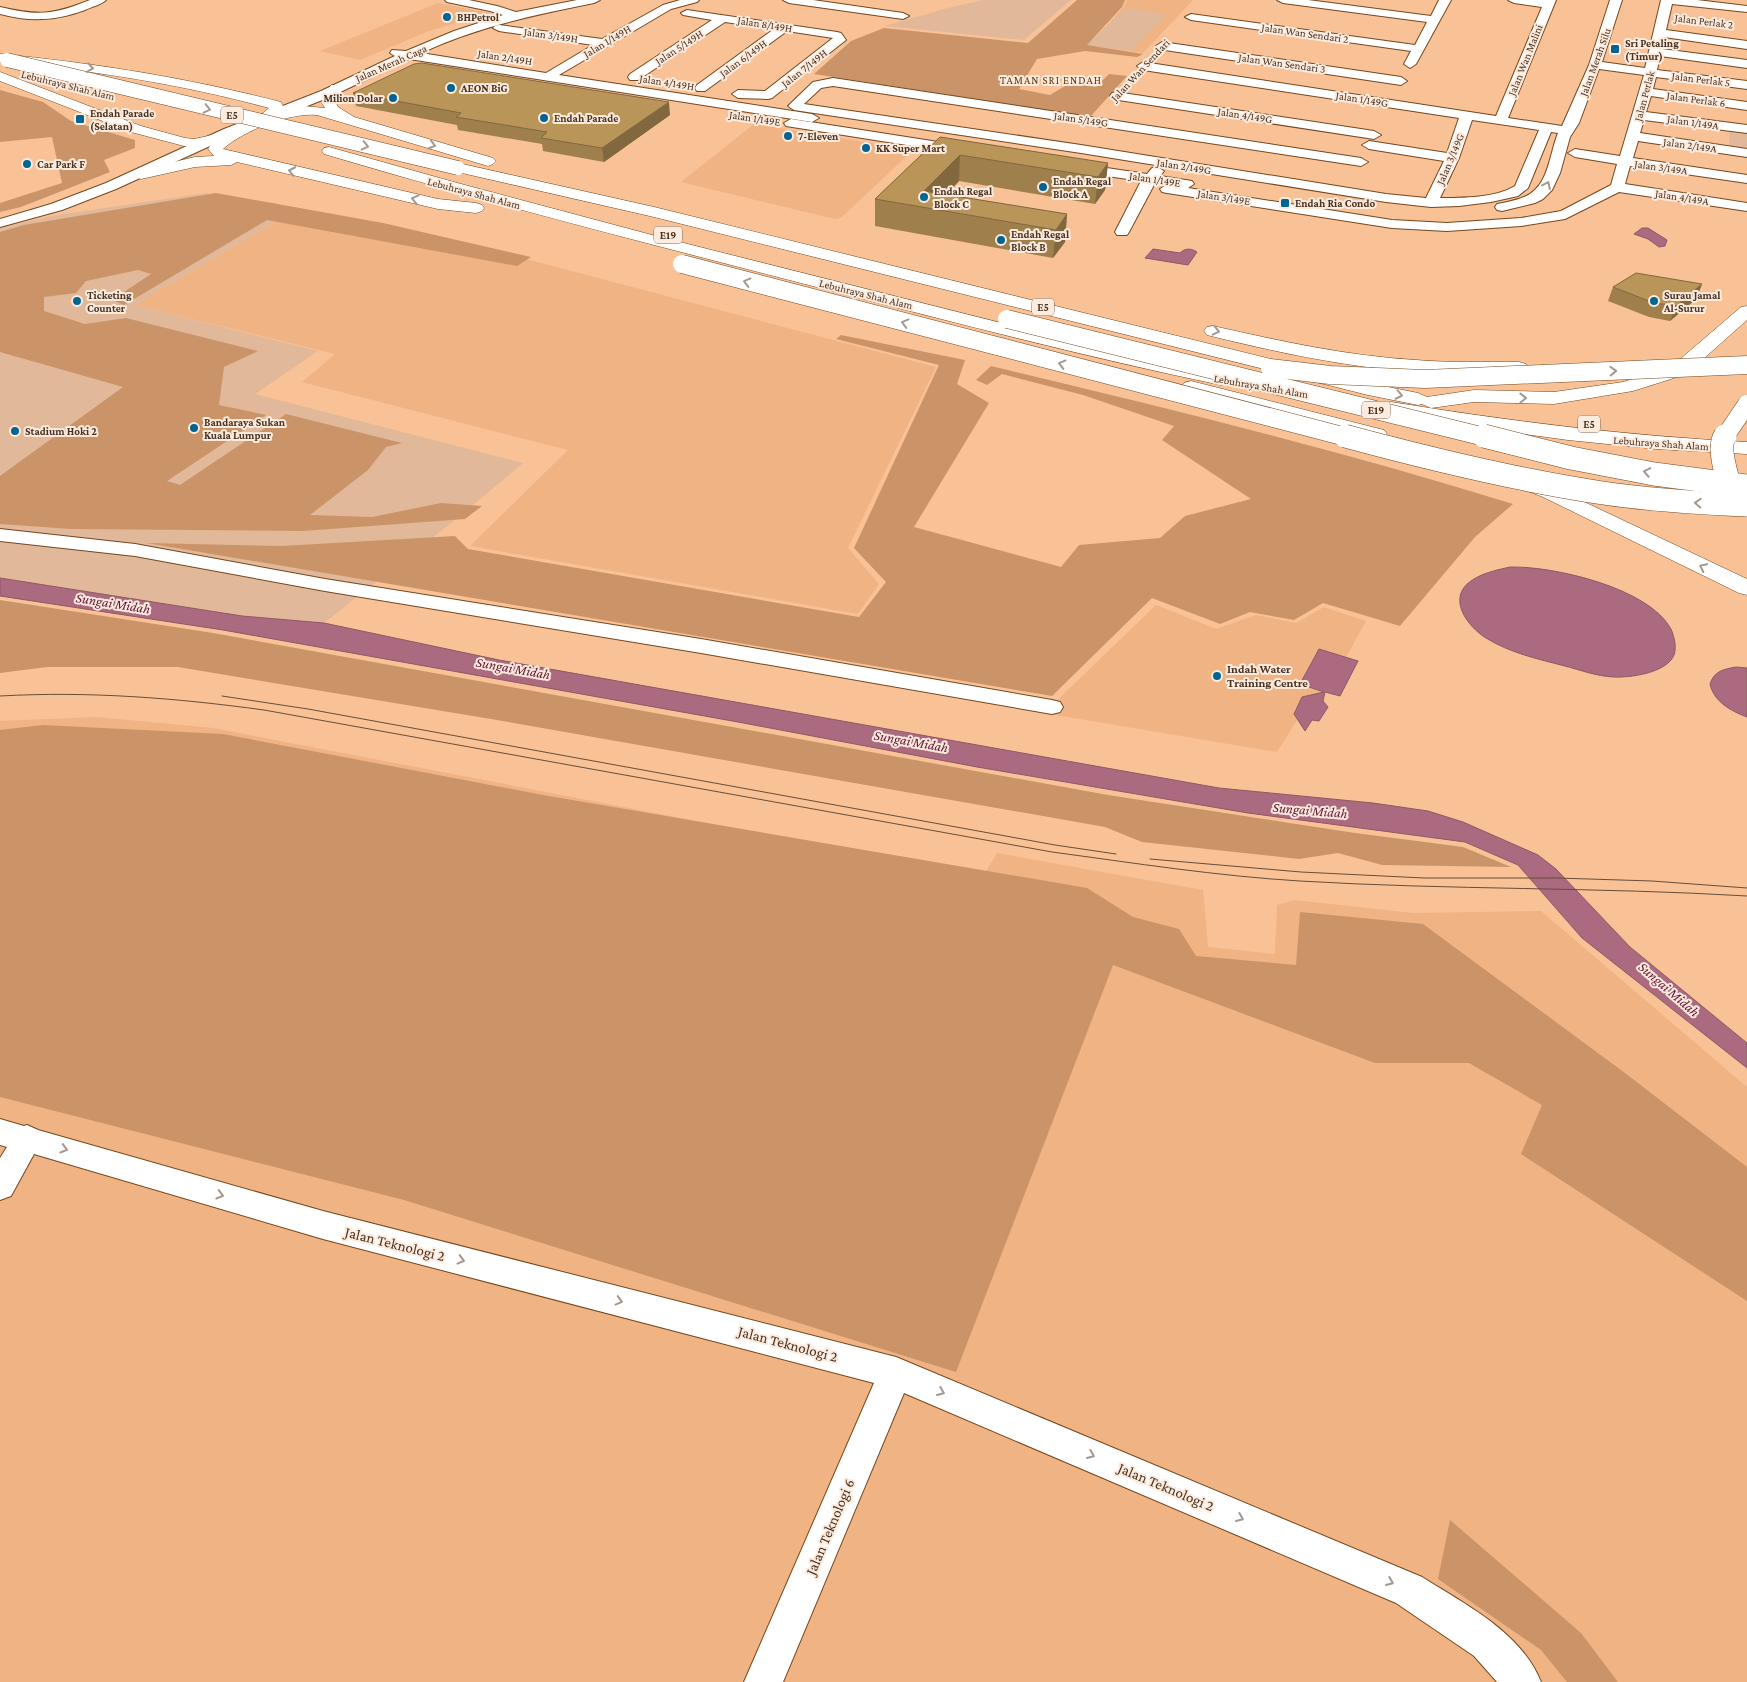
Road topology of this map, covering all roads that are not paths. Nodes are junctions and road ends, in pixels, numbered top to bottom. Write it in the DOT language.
graph roads {
  1 [pos="100,0"];
  2 [pos="451,0"];
  3 [pos="570,0"];
  4 [pos="594,0"];
  5 [pos="693,0"];
  6 [pos="789,0"];
  7 [pos="1283,0"];
  8 [pos="1445,0"];
  9 [pos="1514,0"];
  10 [pos="1616,0"];
  11 [pos="1667,0"];
  12 [pos="1549,2"];
  13 [pos="1729,3"];
  14 [pos="1201,6"];
  15 [pos="1747,9"];
  16 [pos="0,10"];
  17 [pos="687,13"];
  18 [pos="511,14"];
  19 [pos="903,16"];
  20 [pos="1191,17"];
  21 [pos="723,18"];
  22 [pos="1434,20"];
  23 [pos="785,27"];
  24 [pos="500,28"];
  25 [pos="1659,33"];
  26 [pos="840,40"];
  27 [pos="603,43"];
  28 [pos="1747,44"];
  29 [pos="1162,46"];
  30 [pos="1419,49"];
  31 [pos="1655,52"];
  32 [pos="428,57"];
  33 [pos="395,59"];
  34 [pos="2,62"];
  35 [pos="547,63"];
  36 [pos="1747,64"];
  37 [pos="1595,65"];
  38 [pos="566,66"];
  39 [pos="1144,66"];
  40 [pos="584,69"];
  41 [pos="1650,72"];
  42 [pos="0,76"];
  43 [pos="630,76"];
  44 [pos="547,77"];
  45 [pos="653,80"];
  46 [pos="1402,81"];
  47 [pos="1747,84"];
  48 [pos="696,87"];
  49 [pos="336,88"];
  50 [pos="1646,92"];
  51 [pos="768,95"];
  52 [pos="804,96"];
  53 [pos="1116,96"];
  54 [pos="265,101"];
  55 [pos="1391,103"];
  56 [pos="1747,106"];
  57 [pos="682,111"];
  58 [pos="1639,114"];
  59 [pos="1467,115"];
  60 [pos="268,116"];
  61 [pos="1501,120"];
  62 [pos="744,121"];
  63 [pos="1094,121"];
  64 [pos="351,122"];
  65 [pos="1547,127"];
  66 [pos="783,128"];
  67 [pos="136,129"];
  68 [pos="1747,129"];
  69 [pos="1575,136"];
  70 [pos="1633,136"];
  71 [pos="217,138"];
  72 [pos="1371,140"];
  73 [pos="329,151"];
  74 [pos="1747,153"];
  75 [pos="1452,158"];
  76 [pos="1063,160"];
  77 [pos="1624,161"];
  78 [pos="491,162"];
  79 [pos="1361,162"];
  80 [pos="517,164"];
  81 [pos="264,165"];
  82 [pos="458,168"];
  83 [pos="1571,169"];
  84 [pos="136,172"];
  85 [pos="1152,178"];
  86 [pos="1747,179"];
  87 [pos="1617,187"];
  88 [pos="629,190"];
  89 [pos="1346,193"];
  90 [pos="1431,202"];
  91 [pos="1554,202"];
  92 [pos="438,204"];
  93 [pos="1747,207"];
  94 [pos="654,212"];
  95 [pos="485,215"];
  96 [pos="0,216"];
  97 [pos="734,216"];
  98 [pos="0,223"];
  99 [pos="618,232"];
  100 [pos="1122,232"];
  101 [pos="663,260"];
  102 [pos="1747,294"];
  103 [pos="1747,311"];
  104 [pos="1015,316"];
  105 [pos="1197,327"];
  106 [pos="1052,340"];
  107 [pos="1704,348"];
  108 [pos="1747,365"];
  109 [pos="1565,372"];
  110 [pos="1431,402"];
  111 [pos="1747,404"];
  112 [pos="1747,436"];
  113 [pos="1747,448"];
  114 [pos="1747,486"];
  115 [pos="1747,505"];
  116 [pos="1747,524"];
  117 [pos="0,535"];
  118 [pos="1747,588"];
  119 [pos="1052,707"];
  120 [pos="13,1135"];
  121 [pos="0,1187"];
  122 [pos="896,1373"];
  123 [pos="763,1682"];
  124 [pos="1522,1682"];
  1 -- 16 [label="street"];
  2 -- 18 [label="street"];
  3 -- 18 [label="street, Jalan Merah Caga"];
  4 -- 18 [label="street, Jalan Merah Caga"];
  5 -- 27 [label="street, Jalan 1/149H"];
  6 -- 19 [label="street"];
  7 -- 22 [label="street"];
  8 -- 22 [label="street"];
  9 -- 12 [label="street"];
  10 -- 37 [label="street, Jalan Merah Silu"];
  11 -- 13 [label="street"];
  11 -- 25 [label="street, Jalan Perlak"];
  12 -- 61 [label="street, Jalan Wan Malini"];
  13 -- 15 [label="street"];
  14 -- 20 [label="street, Jalan Wan Sendari"];
  17 -- 21 [label="street, Jalan 8/149H"];
  18 -- 32 [label="street, Jalan Merah Caga"];
  18 -- 33 [label="street, Jalan Merah Caga"];
  20 -- 29 [label="street, Jalan Wan Sendari"];
  20 -- 30 [label="street, Jalan Wan Sendari 2"];
  21 -- 23 [label="street, Jalan 8/149H"];
  21 -- 43 [label="street, Jalan 5/149H"];
  22 -- 30 [label="street"];
  23 -- 26 [label="street, Jalan 8/149H"];
  23 -- 48 [label="street, Jalan 6/149H"];
  24 -- 27 [label="street, Jalan 3/149H"];
  25 -- 28 [label="street"];
  25 -- 31 [label="street, Jalan Perlak"];
  26 -- 51 [label="street, Jalan 7/149H"];
  27 -- 38 [label="street, Jalan 1/149H"];
  29 -- 39 [label="street, Jalan Wan Sendari"];
  29 -- 46 [label="street, Jalan Wan Sendari 3"];
  30 -- 46 [label="street"];
  31 -- 36 [label="street"];
  31 -- 41 [label="street, Jalan Perlak"];
  32 -- 33 [label="street, Jalan 1/149E"];
  32 -- 33 [label="street"];
  32 -- 44 [label="street, Jalan 1/149E"];
  32 -- 66 [label="street, Jalan 1/149E"];
  33 -- 49 [label="street, Jalan Merah Caga"];
  33 -- 54 [label="street, Jalan Merah Caga"];
  34 -- 54 [label="highway, one-way"];
  34 -- 73 [label="highway, Lebuhraya Shah Alam / E5"];
  34 -- 82 [label="highway, Lebuhraya Shah Alam / E5, one-way, bridge"];
  35 -- 38 [label="street, Jalan 2/149H"];
  37 -- 41 [label="street, Jalan Perlak 5"];
  37 -- 69 [label="street, Jalan Merah Silu"];
  38 -- 40 [label="street"];
  38 -- 44 [label="street, Jalan 1/149H"];
  39 -- 53 [label="street, Jalan Wan Sendari"];
  39 -- 55 [label="street, Jalan 1/149G"];
  41 -- 47 [label="street, Jalan Perlak 5"];
  41 -- 50 [label="street, Jalan Perlak"];
  42 -- 67 [label="highway"];
  43 -- 45 [label="street, Jalan 4/149H"];
  44 -- 76 [label="street, Jalan 1/149E"];
  46 -- 55 [label="street"];
  48 -- 51 [label="street, Jalan 4/149H"];
  49 -- 60 [label="street, Jalan Merah Caga"];
  49 -- 64 [label="highway"];
  50 -- 56 [label="street, Jalan Perlak 6"];
  50 -- 58 [label="street, Jalan Perlak"];
  52 -- 63 [label="street, Jalan 5/149G"];
  52 -- 76 [label="street, Jalan 2/149G"];
  53 -- 63 [label="street, Jalan Wan Sendari"];
  53 -- 72 [label="street, Jalan 4/149G"];
  54 -- 60 [label="highway"];
  55 -- 59 [label="street, Jalan 1/149G"];
  55 -- 72 [label="street"];
  57 -- 62 [label="street"];
  58 -- 68 [label="street, Jalan 1/149A"];
  58 -- 70 [label="street, Jalan Perlak"];
  59 -- 61 [label="street, Jalan 1/149G"];
  59 -- 75 [label="street, Jalan 3/149G"];
  60 -- 71 [label="street, Jalan Merah Caga"];
  61 -- 65 [label="street, Jalan 1/149G"];
  63 -- 76 [label="street, Jalan Wan Sendari"];
  63 -- 79 [label="street, Jalan 5/149G"];
  64 -- 78 [label="highway, one-way"];
  64 -- 81 [label="highway"];
  65 -- 69 [label="street, Jalan 1/149G"];
  65 -- 90 [label="street, Jalan 2/149G"];
  67 -- 71 [label="highway"];
  67 -- 84 [label="highway"];
  69 -- 77 [label="street, Jalan 3/149A"];
  69 -- 83 [label="street"];
  85 -- 69 [label="street, Jalan 1/149E, one-way"];
  70 -- 74 [label="street, Jalan 2/149A"];
  70 -- 77 [label="street, Jalan Perlak"];
  71 -- 84 [label="street, Jalan Merah Caga"];
  72 -- 75 [label="street, Jalan 4/149G"];
  72 -- 79 [label="street"];
  73 -- 99 [label="highway, Lebuhraya Shah Alam / E5"];
  73 -- 104 [label="highway, E19"];
  75 -- 90 [label="street, Jalan 3/149G"];
  76 -- 85 [label="street, Jalan 1/149E"];
  76 -- 89 [label="street, Jalan 2/149G"];
  77 -- 86 [label="street, Jalan 3/149A"];
  77 -- 87 [label="street"];
  78 -- 80 [label="highway"];
  78 -- 94 [label="highway"];
  79 -- 89 [label="street"];
  81 -- 84 [label="highway"];
  92 -- 81 [label="highway, one-way"];
  82 -- 94 [label="highway, E5"];
  82 -- 104 [label="highway, E19"];
  84 -- 96 [label="street, Jalan Merah Caga"];
  84 -- 98 [label="street, Jalan Merah Caga"];
  85 -- 87 [label="street, Jalan 3/149E"];
  85 -- 91 [label="street, Jalan 1/149E"];
  85 -- 100 [label="street"];
  87 -- 93 [label="street, Jalan 4/149A"];
  88 -- 97 [label="highway"];
  89 -- 90 [label="street, Jalan 2/149G"];
  92 -- 95 [label="highway"];
  92 -- 99 [label="highway"];
  94 -- 110 [label="highway, Lebuhraya Shah Alam / E5, one-way"];
  99 -- 106 [label="highway, Lebuhraya Shah Alam / E5"];
  115 -- 101 [label="highway, one-way, bridge"];
  102 -- 107 [label="highway"];
  103 -- 107 [label="highway"];
  104 -- 109 [label="highway, E19, bridge"];
  114 -- 104 [label="highway, E19, one-way, bridge"];
  105 -- 109 [label="highway, one-way, bridge"];
  106 -- 113 [label="highway, Lebuhraya Shah Alam / E5"];
  118 -- 106 [label="highway, one-way"];
  110 -- 107 [label="highway, one-way"];
  109 -- 108 [label="highway, E19, one-way, bridge"];
  110 -- 112 [label="highway, Lebuhraya Shah Alam / E5"];
  111 -- 116 [label="highway, bridge"];
  117 -- 119 [label="street"];
  120 -- 121 [label="street"];
  120 -- 122 [label="street, Jalan Teknologi 2, one-way"];
  122 -- 123 [label="street, Jalan Teknologi 6"];
  122 -- 124 [label="street, Jalan Teknologi 2, one-way"];
}
